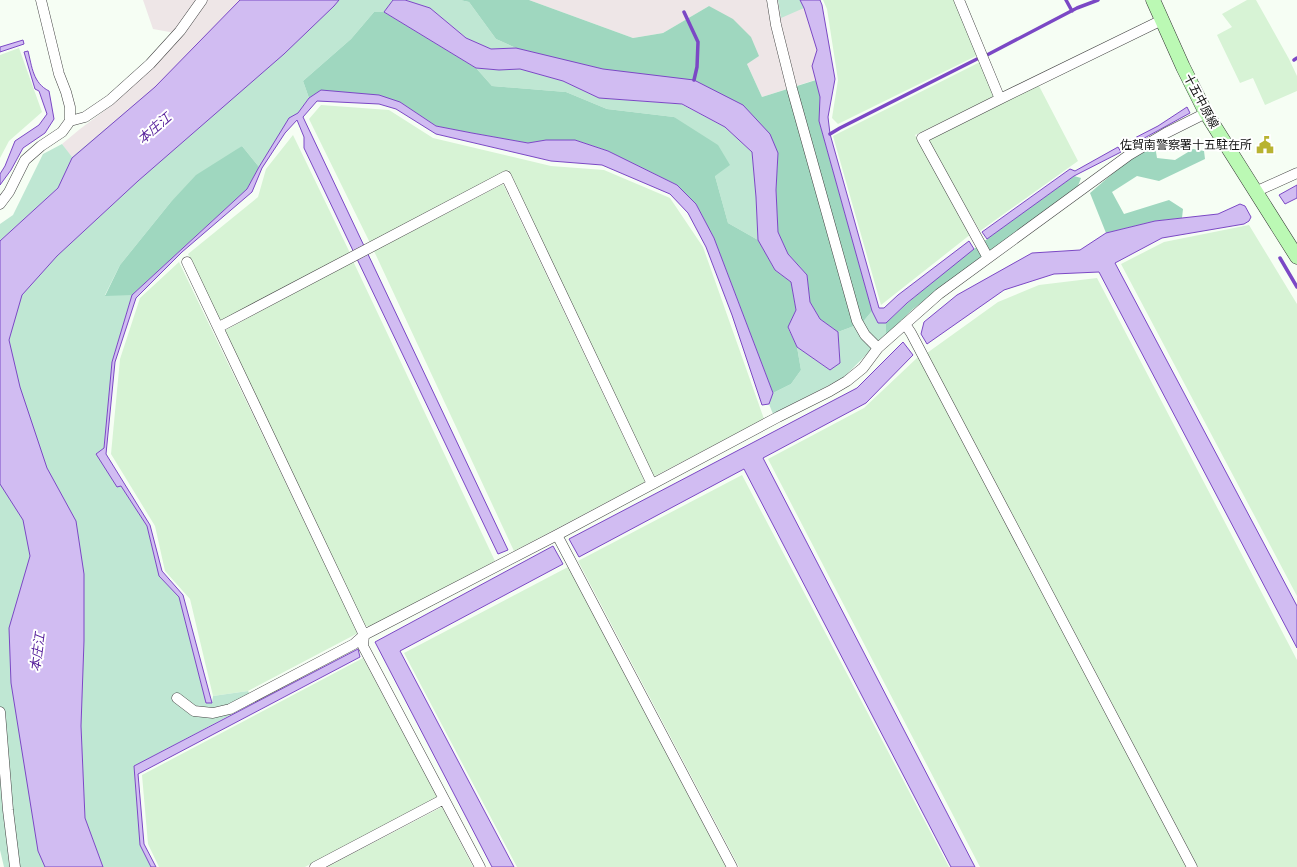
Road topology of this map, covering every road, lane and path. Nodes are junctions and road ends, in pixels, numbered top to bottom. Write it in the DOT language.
graph roads {
  1 [pos="41,0"];
  2 [pos="202,0"];
  3 [pos="772,0"];
  4 [pos="959,0"];
  5 [pos="1153,0"];
  6 [pos="1162,20"];
  7 [pos="1000,99"];
  8 [pos="1206,113"];
  9 [pos="70,121"];
  10 [pos="1297,173"];
  11 [pos="1255,192"];
  12 [pos="0,204"];
  13 [pos="1297,257"];
  14 [pos="988,258"];
  15 [pos="187,262"];
  16 [pos="905,324"];
  17 [pos="219,327"];
  18 [pos="878,348"];
  19 [pos="652,484"];
  20 [pos="557,534"];
  21 [pos="364,635"];
  22 [pos="177,698"];
  23 [pos="0,712"];
  24 [pos="444,799"];
  25 [pos="15,867"];
  26 [pos="315,867"];
  27 [pos="480,867"];
  28 [pos="732,867"];
  29 [pos="1192,867"];
  1 -- 9 [label="street"];
  2 -- 9 [label="street"];
  3 -- 18 [label="street"];
  4 -- 7 [label="street"];
  5 -- 6 [label="main road, 十五中原線"];
  6 -- 7 [label="street"];
  6 -- 8 [label="main road, 十五中原線"];
  7 -- 14 [label="street"];
  8 -- 11 [label="main road, 十五中原線"];
  8 -- 14 [label="street"];
  9 -- 12 [label="street"];
  10 -- 11 [label="street"];
  11 -- 13 [label="main road, 十五中原線"];
  14 -- 16 [label="street"];
  15 -- 17 [label="street"];
  16 -- 18 [label="street"];
  16 -- 29 [label="street"];
  17 -- 19 [label="street"];
  17 -- 21 [label="street"];
  18 -- 19 [label="street"];
  19 -- 20 [label="street"];
  20 -- 21 [label="street"];
  20 -- 28 [label="street"];
  21 -- 22 [label="street"];
  21 -- 24 [label="street"];
  23 -- 25 [label="street"];
  24 -- 26 [label="street"];
  24 -- 27 [label="street"];
}
